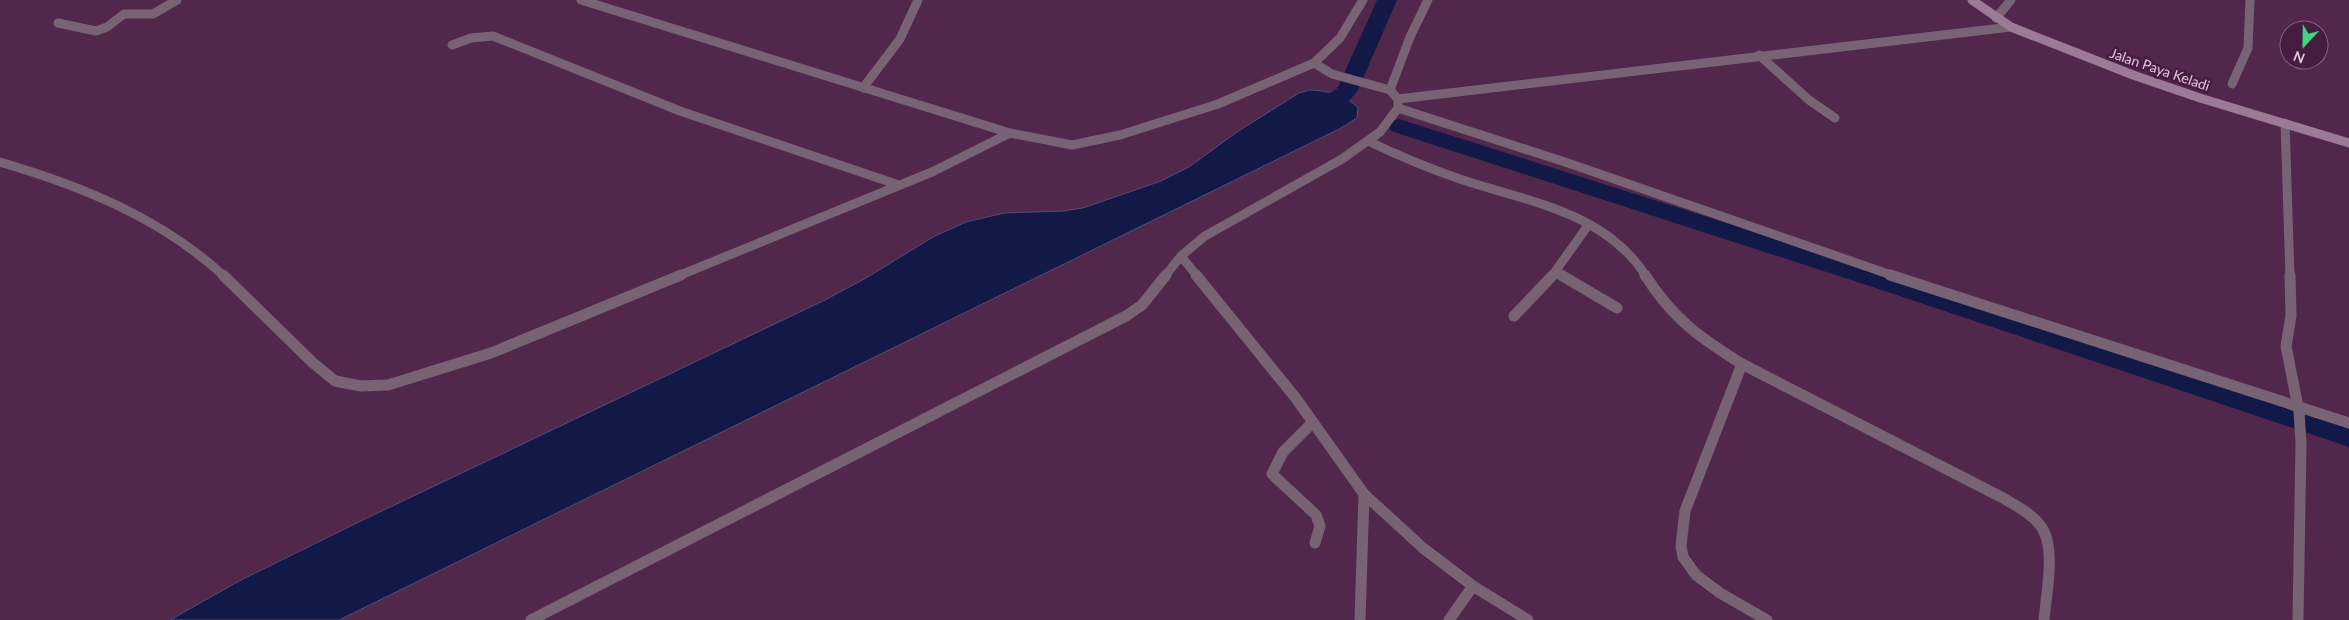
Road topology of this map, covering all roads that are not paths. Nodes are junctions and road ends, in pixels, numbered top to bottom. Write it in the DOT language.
graph roads {
  1 [pos="177,0"];
  2 [pos="581,0"];
  3 [pos="918,0"];
  4 [pos="1363,0"];
  5 [pos="1428,0"];
  6 [pos="1972,0"];
  7 [pos="2011,0"];
  8 [pos="2250,0"];
  9 [pos="1996,18"];
  10 [pos="58,23"];
  11 [pos="2011,27"];
  12 [pos="452,45"];
  13 [pos="1759,55"];
  14 [pos="1314,63"];
  15 [pos="2232,84"];
  16 [pos="863,88"];
  17 [pos="1390,90"];
  18 [pos="1398,104"];
  19 [pos="1835,118"];
  20 [pos="2285,123"];
  21 [pos="1010,133"];
  22 [pos="1368,142"];
  23 [pos="2349,143"];
  24 [pos="0,162"];
  25 [pos="899,185"];
  26 [pos="1589,224"];
  27 [pos="1181,256"];
  28 [pos="1556,272"];
  29 [pos="1617,308"];
  30 [pos="1514,316"];
  31 [pos="1742,364"];
  32 [pos="2298,409"];
  33 [pos="1313,422"];
  34 [pos="2349,424"];
  35 [pos="1364,494"];
  36 [pos="1315,543"];
  37 [pos="1473,586"];
  38 [pos="538,618"];
  39 [pos="1360,620"];
  40 [pos="1449,620"];
  41 [pos="1528,620"];
  42 [pos="1767,620"];
  43 [pos="2044,620"];
  44 [pos="2298,620"];
  1 -- 10 [label="street"];
  2 -- 16 [label="street"];
  3 -- 16 [label="street"];
  4 -- 14 [label="street"];
  5 -- 17 [label="street"];
  6 -- 9 [label="main road, Jalan Paya Keladi"];
  7 -- 9 [label="street"];
  8 -- 15 [label="street"];
  9 -- 11 [label="main road, Jalan Paya Keladi"];
  11 -- 13 [label="street"];
  11 -- 20 [label="main road, Jalan Paya Keladi"];
  12 -- 25 [label="street"];
  13 -- 18 [label="street"];
  13 -- 19 [label="street"];
  14 -- 17 [label="street"];
  14 -- 21 [label="street"];
  16 -- 21 [label="street"];
  17 -- 18 [label="street"];
  18 -- 22 [label="street"];
  18 -- 32 [label="street"];
  20 -- 23 [label="main road, Jalan Paya Keladi"];
  20 -- 32 [label="street"];
  21 -- 25 [label="street"];
  22 -- 26 [label="street"];
  22 -- 27 [label="street"];
  24 -- 25 [label="street"];
  26 -- 28 [label="street"];
  26 -- 31 [label="street"];
  27 -- 33 [label="street"];
  27 -- 38 [label="street"];
  28 -- 29 [label="street"];
  28 -- 30 [label="street"];
  31 -- 42 [label="street"];
  31 -- 43 [label="street"];
  32 -- 34 [label="street"];
  32 -- 44 [label="street"];
  33 -- 35 [label="street"];
  33 -- 36 [label="street"];
  35 -- 37 [label="street"];
  35 -- 39 [label="street"];
  37 -- 40 [label="street"];
  37 -- 41 [label="street"];
}
